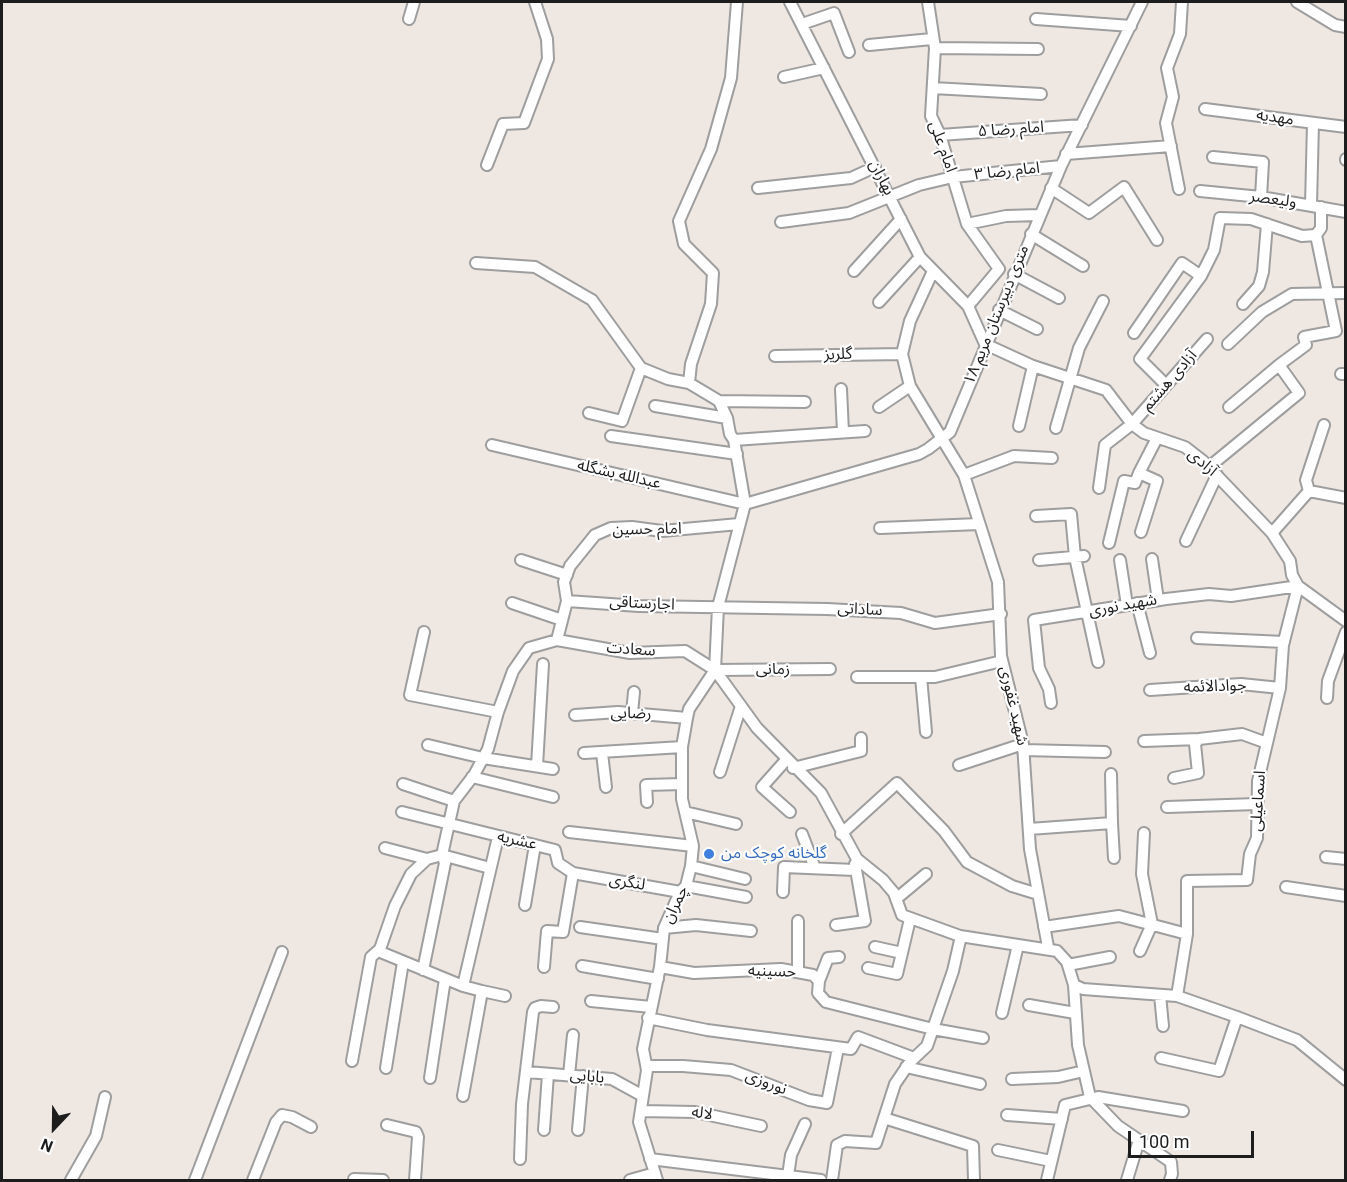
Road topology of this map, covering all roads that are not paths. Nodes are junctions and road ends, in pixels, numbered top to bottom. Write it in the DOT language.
graph roads {
  1 [pos="414,2"];
  2 [pos="535,2"];
  3 [pos="737,2"];
  4 [pos="790,2"];
  5 [pos="928,2"];
  6 [pos="1142,2"];
  7 [pos="1182,2"];
  8 [pos="1297,2"];
  9 [pos="409,19"];
  10 [pos="1036,19"];
  11 [pos="802,24"];
  12 [pos="1131,26"];
  13 [pos="1346,27"];
  14 [pos="934,43"];
  15 [pos="869,45"];
  16 [pos="1038,49"];
  17 [pos="849,52"];
  18 [pos="824,68"];
  19 [pos="784,77"];
  20 [pos="933,88"];
  21 [pos="1041,94"];
  22 [pos="1205,109"];
  23 [pos="1313,123"];
  24 [pos="1082,125"];
  25 [pos="1346,127"];
  26 [pos="940,135"];
  27 [pos="1171,146"];
  28 [pos="1066,154"];
  29 [pos="1213,158"];
  30 [pos="487,165"];
  31 [pos="1060,166"];
  32 [pos="875,167"];
  33 [pos="953,177"];
  34 [pos="758,188"];
  35 [pos="1051,188"];
  36 [pos="1179,189"];
  37 [pos="1200,191"];
  38 [pos="890,196"];
  39 [pos="1261,197"];
  40 [pos="1316,206"];
  41 [pos="1346,212"];
  42 [pos="1039,215"];
  43 [pos="901,219"];
  44 [pos="782,222"];
  45 [pos="966,222"];
  46 [pos="1267,224"];
  47 [pos="1031,234"];
  48 [pos="1316,235"];
  49 [pos="1157,240"];
  50 [pos="920,257"];
  51 [pos="476,263"];
  52 [pos="1083,266"];
  53 [pos="933,271"];
  54 [pos="854,272"];
  55 [pos="1014,274"];
  56 [pos="1201,276"];
  57 [pos="1346,293"];
  58 [pos="1328,294"];
  59 [pos="1059,298"];
  60 [pos="1103,301"];
  61 [pos="879,302"];
  62 [pos="1243,304"];
  63 [pos="968,306"];
  64 [pos="999,310"];
  65 [pos="1038,329"];
  66 [pos="1341,331"];
  67 [pos="1134,333"];
  68 [pos="1207,339"];
  69 [pos="985,344"];
  70 [pos="1228,344"];
  71 [pos="902,354"];
  72 [pos="775,356"];
  73 [pos="1279,365"];
  74 [pos="1032,366"];
  75 [pos="641,368"];
  76 [pos="1069,376"];
  77 [pos="689,383"];
  78 [pos="1167,385"];
  79 [pos="910,386"];
  80 [pos="841,389"];
  81 [pos="719,401"];
  82 [pos="805,402"];
  83 [pos="655,406"];
  84 [pos="879,407"];
  85 [pos="1229,407"];
  86 [pos="589,413"];
  87 [pos="727,418"];
  88 [pos="1132,424"];
  89 [pos="1324,425"];
  90 [pos="1019,426"];
  91 [pos="1056,428"];
  92 [pos="865,431"];
  93 [pos="843,432"];
  94 [pos="611,436"];
  95 [pos="943,437"];
  96 [pos="1157,438"];
  97 [pos="734,440"];
  98 [pos="492,445"];
  99 [pos="737,454"];
  100 [pos="1052,458"];
  101 [pos="1209,467"];
  102 [pos="1139,473"];
  103 [pos="964,475"];
  104 [pos="1217,475"];
  105 [pos="1099,488"];
  106 [pos="1309,491"];
  107 [pos="1346,498"];
  108 [pos="745,504"];
  109 [pos="1036,516"];
  110 [pos="739,524"];
  111 [pos="979,524"];
  112 [pos="880,528"];
  113 [pos="1141,532"];
  114 [pos="1272,532"];
  115 [pos="1186,541"];
  116 [pos="1109,543"];
  117 [pos="1079,556"];
  118 [pos="1152,559"];
  119 [pos="521,560"];
  120 [pos="1039,560"];
  121 [pos="1120,560"];
  122 [pos="567,575"];
  123 [pos="1298,586"];
  124 [pos="1158,600"];
  125 [pos="567,601"];
  126 [pos="512,603"];
  127 [pos="1132,604"];
  128 [pos="718,607"];
  129 [pos="1086,613"];
  130 [pos="1001,614"];
  131 [pos="562,620"];
  132 [pos="1346,621"];
  133 [pos="424,632"];
  134 [pos="1346,632"];
  135 [pos="1197,638"];
  136 [pos="557,639"];
  137 [pos="1284,642"];
  138 [pos="1150,654"];
  139 [pos="1002,661"];
  140 [pos="1098,662"];
  141 [pos="543,664"];
  142 [pos="830,669"];
  143 [pos="715,670"];
  144 [pos="856,677"];
  145 [pos="921,677"];
  146 [pos="1280,688"];
  147 [pos="1150,690"];
  148 [pos="634,692"];
  149 [pos="1327,698"];
  150 [pos="1051,703"];
  151 [pos="741,706"];
  152 [pos="498,712"];
  153 [pos="632,713"];
  154 [pos="575,715"];
  155 [pos="687,718"];
  156 [pos="927,732"];
  157 [pos="861,738"];
  158 [pos="1199,739"];
  159 [pos="1144,741"];
  160 [pos="1267,742"];
  161 [pos="428,745"];
  162 [pos="682,747"];
  163 [pos="1023,747"];
  164 [pos="1105,752"];
  165 [pos="584,753"];
  166 [pos="602,753"];
  167 [pos="483,758"];
  168 [pos="790,764"];
  169 [pos="958,765"];
  170 [pos="537,766"];
  171 [pos="553,769"];
  172 [pos="720,772"];
  173 [pos="1111,774"];
  174 [pos="472,777"];
  175 [pos="1174,778"];
  176 [pos="403,784"];
  177 [pos="682,784"];
  178 [pos="606,788"];
  179 [pos="554,797"];
  180 [pos="454,801"];
  181 [pos="647,802"];
  182 [pos="1257,804"];
  183 [pos="1167,807"];
  184 [pos="402,812"];
  185 [pos="685,812"];
  186 [pos="790,812"];
  187 [pos="1112,823"];
  188 [pos="448,824"];
  189 [pos="736,824"];
  190 [pos="1029,829"];
  191 [pos="568,831"];
  192 [pos="1144,833"];
  193 [pos="801,834"];
  194 [pos="841,834"];
  195 [pos="498,837"];
  196 [pos="535,845"];
  197 [pos="693,846"];
  198 [pos="386,848"];
  199 [pos="442,855"];
  200 [pos="855,856"];
  201 [pos="1326,857"];
  202 [pos="1114,858"];
  203 [pos="427,859"];
  204 [pos="1346,859"];
  205 [pos="692,866"];
  206 [pos="490,868"];
  207 [pos="815,868"];
  208 [pos="855,870"];
  209 [pos="573,873"];
  210 [pos="926,874"];
  211 [pos="745,879"];
  212 [pos="1286,887"];
  213 [pos="683,889"];
  214 [pos="783,892"];
  215 [pos="1038,894"];
  216 [pos="1346,896"];
  217 [pos="746,897"];
  218 [pos="896,899"];
  219 [pos="525,905"];
  220 [pos="910,919"];
  221 [pos="798,921"];
  222 [pos="1152,924"];
  223 [pos="836,925"];
  224 [pos="580,927"];
  225 [pos="1044,927"];
  226 [pos="751,932"];
  227 [pos="664,933"];
  228 [pos="1187,934"];
  229 [pos="961,936"];
  230 [pos="1018,945"];
  231 [pos="875,947"];
  232 [pos="1048,948"];
  233 [pos="378,951"];
  234 [pos="1140,951"];
  235 [pos="282,952"];
  236 [pos="902,953"];
  237 [pos="839,957"];
  238 [pos="1110,957"];
  239 [pos="403,962"];
  240 [pos="1068,965"];
  241 [pos="582,966"];
  242 [pos="544,967"];
  243 [pos="868,968"];
  244 [pos="423,970"];
  245 [pos="798,972"];
  246 [pos="659,973"];
  247 [pos="445,979"];
  248 [pos="819,981"];
  249 [pos="1074,985"];
  250 [pos="463,986"];
  251 [pos="482,991"];
  252 [pos="1160,994"];
  253 [pos="505,996"];
  254 [pos="1177,996"];
  255 [pos="591,1001"];
  256 [pos="1029,1005"];
  257 [pos="553,1007"];
  258 [pos="650,1012"];
  259 [pos="1002,1013"];
  260 [pos="1075,1013"];
  261 [pos="1237,1017"];
  262 [pos="1163,1026"];
  263 [pos="933,1029"];
  264 [pos="573,1035"];
  265 [pos="983,1038"];
  266 [pos="838,1048"];
  267 [pos="1161,1058"];
  268 [pos="352,1061"];
  269 [pos="910,1062"];
  270 [pos="647,1066"];
  271 [pos="386,1068"];
  272 [pos="1084,1071"];
  273 [pos="527,1072"];
  274 [pos="548,1074"];
  275 [pos="569,1075"];
  276 [pos="583,1076"];
  277 [pos="430,1078"];
  278 [pos="1012,1079"];
  279 [pos="1346,1080"];
  280 [pos="980,1084"];
  281 [pos="463,1096"];
  282 [pos="643,1096"];
  283 [pos="105,1097"];
  284 [pos="1090,1097"];
  285 [pos="641,1111"];
  286 [pos="1183,1111"];
  287 [pos="1007,1114"];
  288 [pos="884,1118"];
  289 [pos="1062,1119"];
  290 [pos="805,1124"];
  291 [pos="387,1125"];
  292 [pos="761,1126"];
  293 [pos="311,1127"];
  294 [pos="544,1130"];
  295 [pos="578,1130"];
  296 [pos="1139,1140"];
  297 [pos="998,1150"];
  298 [pos="520,1159"];
  299 [pos="650,1159"];
  300 [pos="1052,1161"];
  301 [pos="789,1176"];
  302 [pos="656,1177"];
  303 [pos="354,1179"];
  304 [pos="71,1180"];
  305 [pos="195,1180"];
  306 [pos="253,1180"];
  307 [pos="383,1180"];
  308 [pos="415,1180"];
  309 [pos="630,1180"];
  310 [pos="821,1180"];
  311 [pos="832,1180"];
  312 [pos="974,1180"];
  313 [pos="1047,1180"];
  314 [pos="1127,1180"];
  315 [pos="1170,1180"];
  1 -- 9 [label="street"];
  2 -- 30 [label="street"];
  3 -- 77 [label="street"];
  4 -- 11 [label="street, بهاران"];
  5 -- 14 [label="street, امام علی"];
  6 -- 12 [label="street, ۱۸ متری دبیرستان مریم"];
  7 -- 27 [label="street"];
  8 -- 13 [label="street"];
  10 -- 12 [label="street"];
  11 -- 17 [label="street"];
  11 -- 18 [label="street, بهاران"];
  12 -- 24 [label="street, ۱۸ متری دبیرستان مریم"];
  14 -- 15 [label="street"];
  14 -- 16 [label="street"];
  14 -- 20 [label="street, امام علی"];
  18 -- 19 [label="street"];
  18 -- 32 [label="street, بهاران"];
  20 -- 21 [label="street"];
  20 -- 26 [label="street, امام علی"];
  22 -- 23 [label="street, مهدیه"];
  23 -- 25 [label="street, مهدیه"];
  23 -- 40 [label="street"];
  24 -- 26 [label="street, امام رضا ۵"];
  24 -- 28 [label="street, ۱۸ متری دبیرستان مریم"];
  26 -- 33 [label="street, امام علی"];
  27 -- 28 [label="street"];
  27 -- 36 [label="street"];
  28 -- 31 [label="street, ۱۸ متری دبیرستان مریم"];
  29 -- 39 [label="street"];
  31 -- 33 [label="street, امام رضا ۳"];
  31 -- 35 [label="street, ۱۸ متری دبیرستان مریم"];
  32 -- 34 [label="street"];
  32 -- 38 [label="street, بهاران"];
  33 -- 38 [label="street, امام رضا ۳"];
  33 -- 45 [label="street, امام علی"];
  35 -- 42 [label="street, ۱۸ متری دبیرستان مریم"];
  35 -- 49 [label="street"];
  37 -- 39 [label="street, ولیعصر"];
  38 -- 43 [label="street, بهاران"];
  38 -- 44 [label="street, امام رضا ۳"];
  39 -- 40 [label="street, ولیعصر"];
  40 -- 41 [label="street, ولیعصر"];
  40 -- 48 [label="street"];
  42 -- 45 [label="street"];
  42 -- 47 [label="street, ۱۸ متری دبیرستان مریم"];
  43 -- 50 [label="street, بهاران"];
  43 -- 54 [label="street"];
  45 -- 63 [label="street, امام علی"];
  46 -- 48 [label="street"];
  46 -- 56 [label="street"];
  46 -- 62 [label="street"];
  47 -- 52 [label="street"];
  47 -- 55 [label="street, ۱۸ متری دبیرستان مریم"];
  48 -- 58 [label="street"];
  50 -- 53 [label="street, بهاران"];
  50 -- 61 [label="street"];
  51 -- 75 [label="street"];
  53 -- 63 [label="street, بهاران"];
  53 -- 71 [label="street"];
  55 -- 59 [label="street"];
  55 -- 64 [label="street, ۱۸ متری دبیرستان مریم"];
  56 -- 67 [label="street"];
  56 -- 78 [label="street"];
  57 -- 58 [label="street"];
  58 -- 66 [label="street"];
  58 -- 70 [label="street"];
  60 -- 76 [label="street"];
  63 -- 69 [label="street, بهاران"];
  64 -- 65 [label="street"];
  64 -- 69 [label="street, ۱۸ متری دبیرستان مریم"];
  66 -- 73 [label="street"];
  68 -- 78 [label="street, آزادی هشتم"];
  69 -- 74 [label="street, آزادی"];
  69 -- 95 [label="street, ۱۸ متری دبیرستان مریم"];
  71 -- 72 [label="street, گلریز"];
  71 -- 79 [label="street"];
  73 -- 85 [label="street"];
  73 -- 101 [label="street"];
  74 -- 76 [label="street, آزادی"];
  74 -- 90 [label="street"];
  75 -- 77 [label="street"];
  75 -- 86 [label="street"];
  76 -- 88 [label="street, آزادی"];
  76 -- 91 [label="street"];
  77 -- 81 [label="street"];
  78 -- 88 [label="street, آزادی هشتم"];
  79 -- 84 [label="street"];
  79 -- 95 [label="street"];
  80 -- 93 [label="street"];
  81 -- 82 [label="street"];
  81 -- 87 [label="street"];
  83 -- 87 [label="street"];
  87 -- 97 [label="street"];
  88 -- 96 [label="street, آزادی"];
  88 -- 105 [label="street, آزادی هشتم"];
  89 -- 106 [label="street"];
  92 -- 93 [label="street"];
  93 -- 97 [label="street"];
  94 -- 99 [label="street"];
  95 -- 103 [label="street, شهید غفوری"];
  95 -- 108 [label="street, ۱۸ متری دبیرستان مریم"];
  96 -- 101 [label="street, آزادی"];
  96 -- 102 [label="street"];
  97 -- 99 [label="street"];
  98 -- 108 [label="street, عبدالله بشگله"];
  99 -- 108 [label="street"];
  100 -- 103 [label="street"];
  101 -- 104 [label="street, آزادی"];
  102 -- 113 [label="street"];
  102 -- 116 [label="street"];
  103 -- 111 [label="street, شهید غفوری"];
  104 -- 114 [label="street, آزادی"];
  104 -- 115 [label="street"];
  106 -- 107 [label="street"];
  106 -- 114 [label="street"];
  108 -- 110 [label="street"];
  109 -- 117 [label="street"];
  110 -- 122 [label="street, امام حسین"];
  110 -- 128 [label="street"];
  111 -- 112 [label="street"];
  111 -- 130 [label="street, شهید غفوری"];
  114 -- 123 [label="street, آزادی"];
  117 -- 120 [label="street"];
  117 -- 129 [label="street"];
  118 -- 124 [label="street"];
  119 -- 122 [label="street"];
  121 -- 127 [label="street"];
  122 -- 125 [label="street, امام حسین"];
  123 -- 124 [label="street, شهید نوری"];
  123 -- 132 [label="street"];
  123 -- 137 [label="street, اسماعیلی"];
  124 -- 127 [label="street, شهید نوری"];
  125 -- 128 [label="street, اجارستاقی"];
  125 -- 131 [label="street, امام حسین"];
  126 -- 131 [label="street"];
  127 -- 129 [label="street, شهید نوری"];
  127 -- 138 [label="street"];
  128 -- 130 [label="street, ساداتی"];
  128 -- 143 [label="street"];
  129 -- 140 [label="street"];
  129 -- 150 [label="street, شهید نوری"];
  130 -- 139 [label="street, شهید غفوری"];
  131 -- 136 [label="street, امام حسین"];
  133 -- 152 [label="street"];
  134 -- 149 [label="street"];
  135 -- 137 [label="street"];
  136 -- 143 [label="street, سعادت"];
  136 -- 152 [label="street, سعادت"];
  137 -- 146 [label="street, اسماعیلی"];
  139 -- 145 [label="street"];
  139 -- 163 [label="street, شهید غفوری"];
  141 -- 170 [label="street"];
  142 -- 143 [label="street, زمانی"];
  143 -- 151 [label="street"];
  143 -- 155 [label="street, چمران"];
  144 -- 145 [label="street"];
  145 -- 156 [label="street"];
  146 -- 147 [label="street, جوادالائمه"];
  146 -- 160 [label="street, اسماعیلی"];
  148 -- 153 [label="street"];
  151 -- 168 [label="street"];
  151 -- 172 [label="street"];
  152 -- 167 [label="street"];
  153 -- 154 [label="street, رضایی"];
  153 -- 155 [label="street, رضایی"];
  155 -- 162 [label="street, چمران"];
  157 -- 168 [label="street"];
  158 -- 159 [label="street"];
  158 -- 160 [label="street"];
  158 -- 175 [label="street"];
  160 -- 182 [label="street, اسماعیلی"];
  161 -- 167 [label="street"];
  162 -- 166 [label="street"];
  162 -- 177 [label="street, چمران"];
  163 -- 164 [label="street"];
  163 -- 169 [label="street"];
  163 -- 190 [label="street, شهید غفوری"];
  165 -- 166 [label="street"];
  166 -- 178 [label="street"];
  167 -- 170 [label="street"];
  167 -- 174 [label="street"];
  168 -- 186 [label="street"];
  168 -- 194 [label="street"];
  170 -- 171 [label="street"];
  173 -- 187 [label="street"];
  174 -- 179 [label="street"];
  174 -- 180 [label="street"];
  176 -- 180 [label="street"];
  177 -- 181 [label="street"];
  177 -- 185 [label="street, چمران"];
  180 -- 188 [label="street"];
  182 -- 183 [label="street"];
  182 -- 228 [label="street, اسماعیلی"];
  184 -- 188 [label="street, عشریه"];
  185 -- 189 [label="street"];
  185 -- 197 [label="street, چمران"];
  187 -- 190 [label="street"];
  187 -- 202 [label="street"];
  188 -- 195 [label="street, عشریه"];
  188 -- 199 [label="street"];
  190 -- 215 [label="street, شهید غفوری"];
  191 -- 197 [label="street"];
  192 -- 222 [label="street"];
  193 -- 207 [label="street"];
  194 -- 200 [label="street"];
  194 -- 215 [label="street"];
  195 -- 196 [label="street, عشریه"];
  195 -- 206 [label="street"];
  196 -- 209 [label="street, عشریه"];
  196 -- 219 [label="street"];
  197 -- 205 [label="street, چمران"];
  198 -- 203 [label="street"];
  199 -- 203 [label="street"];
  199 -- 206 [label="street"];
  199 -- 244 [label="street"];
  200 -- 208 [label="street"];
  200 -- 218 [label="street"];
  201 -- 204 [label="street"];
  203 -- 233 [label="street"];
  205 -- 211 [label="street"];
  205 -- 213 [label="street, چمران"];
  206 -- 250 [label="street"];
  207 -- 208 [label="street"];
  207 -- 214 [label="street"];
  208 -- 223 [label="street"];
  209 -- 213 [label="street, لنگری"];
  209 -- 242 [label="street"];
  210 -- 218 [label="street"];
  212 -- 216 [label="street"];
  213 -- 217 [label="street, لنگری"];
  213 -- 227 [label="street, چمران"];
  215 -- 225 [label="street, شهید غفوری"];
  218 -- 220 [label="street"];
  220 -- 229 [label="street"];
  220 -- 236 [label="street"];
  221 -- 245 [label="street"];
  222 -- 225 [label="street"];
  222 -- 228 [label="street"];
  222 -- 234 [label="street"];
  224 -- 227 [label="street"];
  225 -- 232 [label="street, شهید غفوری"];
  226 -- 227 [label="street"];
  227 -- 246 [label="street, چمران"];
  228 -- 254 [label="street, اسماعیلی"];
  229 -- 230 [label="street"];
  229 -- 263 [label="street"];
  230 -- 232 [label="street"];
  230 -- 259 [label="street"];
  231 -- 236 [label="street"];
  232 -- 240 [label="street"];
  233 -- 239 [label="street"];
  233 -- 268 [label="street"];
  235 -- 305 [label="street"];
  236 -- 243 [label="street"];
  237 -- 248 [label="street"];
  238 -- 240 [label="street"];
  239 -- 244 [label="street"];
  239 -- 271 [label="street"];
  240 -- 249 [label="street"];
  241 -- 246 [label="street, حسینیه"];
  244 -- 247 [label="street"];
  245 -- 246 [label="street, حسینیه"];
  245 -- 248 [label="street, حسینیه"];
  246 -- 258 [label="street, چمران"];
  247 -- 250 [label="street"];
  247 -- 277 [label="street"];
  248 -- 263 [label="street, حسینیه"];
  249 -- 252 [label="street"];
  249 -- 260 [label="street"];
  250 -- 251 [label="street"];
  251 -- 253 [label="street"];
  251 -- 281 [label="street"];
  252 -- 254 [label="street"];
  252 -- 262 [label="street"];
  254 -- 261 [label="street"];
  255 -- 258 [label="street"];
  256 -- 260 [label="street"];
  257 -- 273 [label="street"];
  258 -- 266 [label="street"];
  258 -- 270 [label="street, چمران"];
  260 -- 272 [label="street"];
  261 -- 267 [label="street"];
  261 -- 279 [label="street"];
  263 -- 265 [label="street, حسینیه"];
  263 -- 269 [label="street"];
  264 -- 275 [label="street"];
  266 -- 269 [label="street"];
  266 -- 270 [label="street, نوروزی"];
  269 -- 280 [label="street"];
  269 -- 288 [label="street"];
  270 -- 282 [label="street, چمران"];
  272 -- 278 [label="street"];
  272 -- 284 [label="street"];
  273 -- 274 [label="street, بابایی"];
  273 -- 298 [label="street"];
  274 -- 275 [label="street, بابایی"];
  274 -- 294 [label="street"];
  275 -- 276 [label="street, بابایی"];
  276 -- 282 [label="street, بابایی"];
  276 -- 295 [label="street"];
  282 -- 285 [label="street, چمران"];
  283 -- 304 [label="street"];
  284 -- 286 [label="street"];
  284 -- 289 [label="street"];
  284 -- 296 [label="street"];
  285 -- 292 [label="street, لاله"];
  285 -- 299 [label="street, چمران"];
  287 -- 289 [label="street"];
  288 -- 311 [label="street"];
  288 -- 312 [label="street"];
  289 -- 300 [label="street"];
  290 -- 301 [label="street"];
  291 -- 308 [label="street"];
  293 -- 306 [label="street"];
  296 -- 314 [label="street"];
  296 -- 315 [label="street"];
  297 -- 300 [label="street"];
  299 -- 301 [label="street"];
  299 -- 302 [label="street, چمران"];
  300 -- 313 [label="street"];
  301 -- 310 [label="street"];
  302 -- 309 [label="street"];
  303 -- 307 [label="street"];
}
